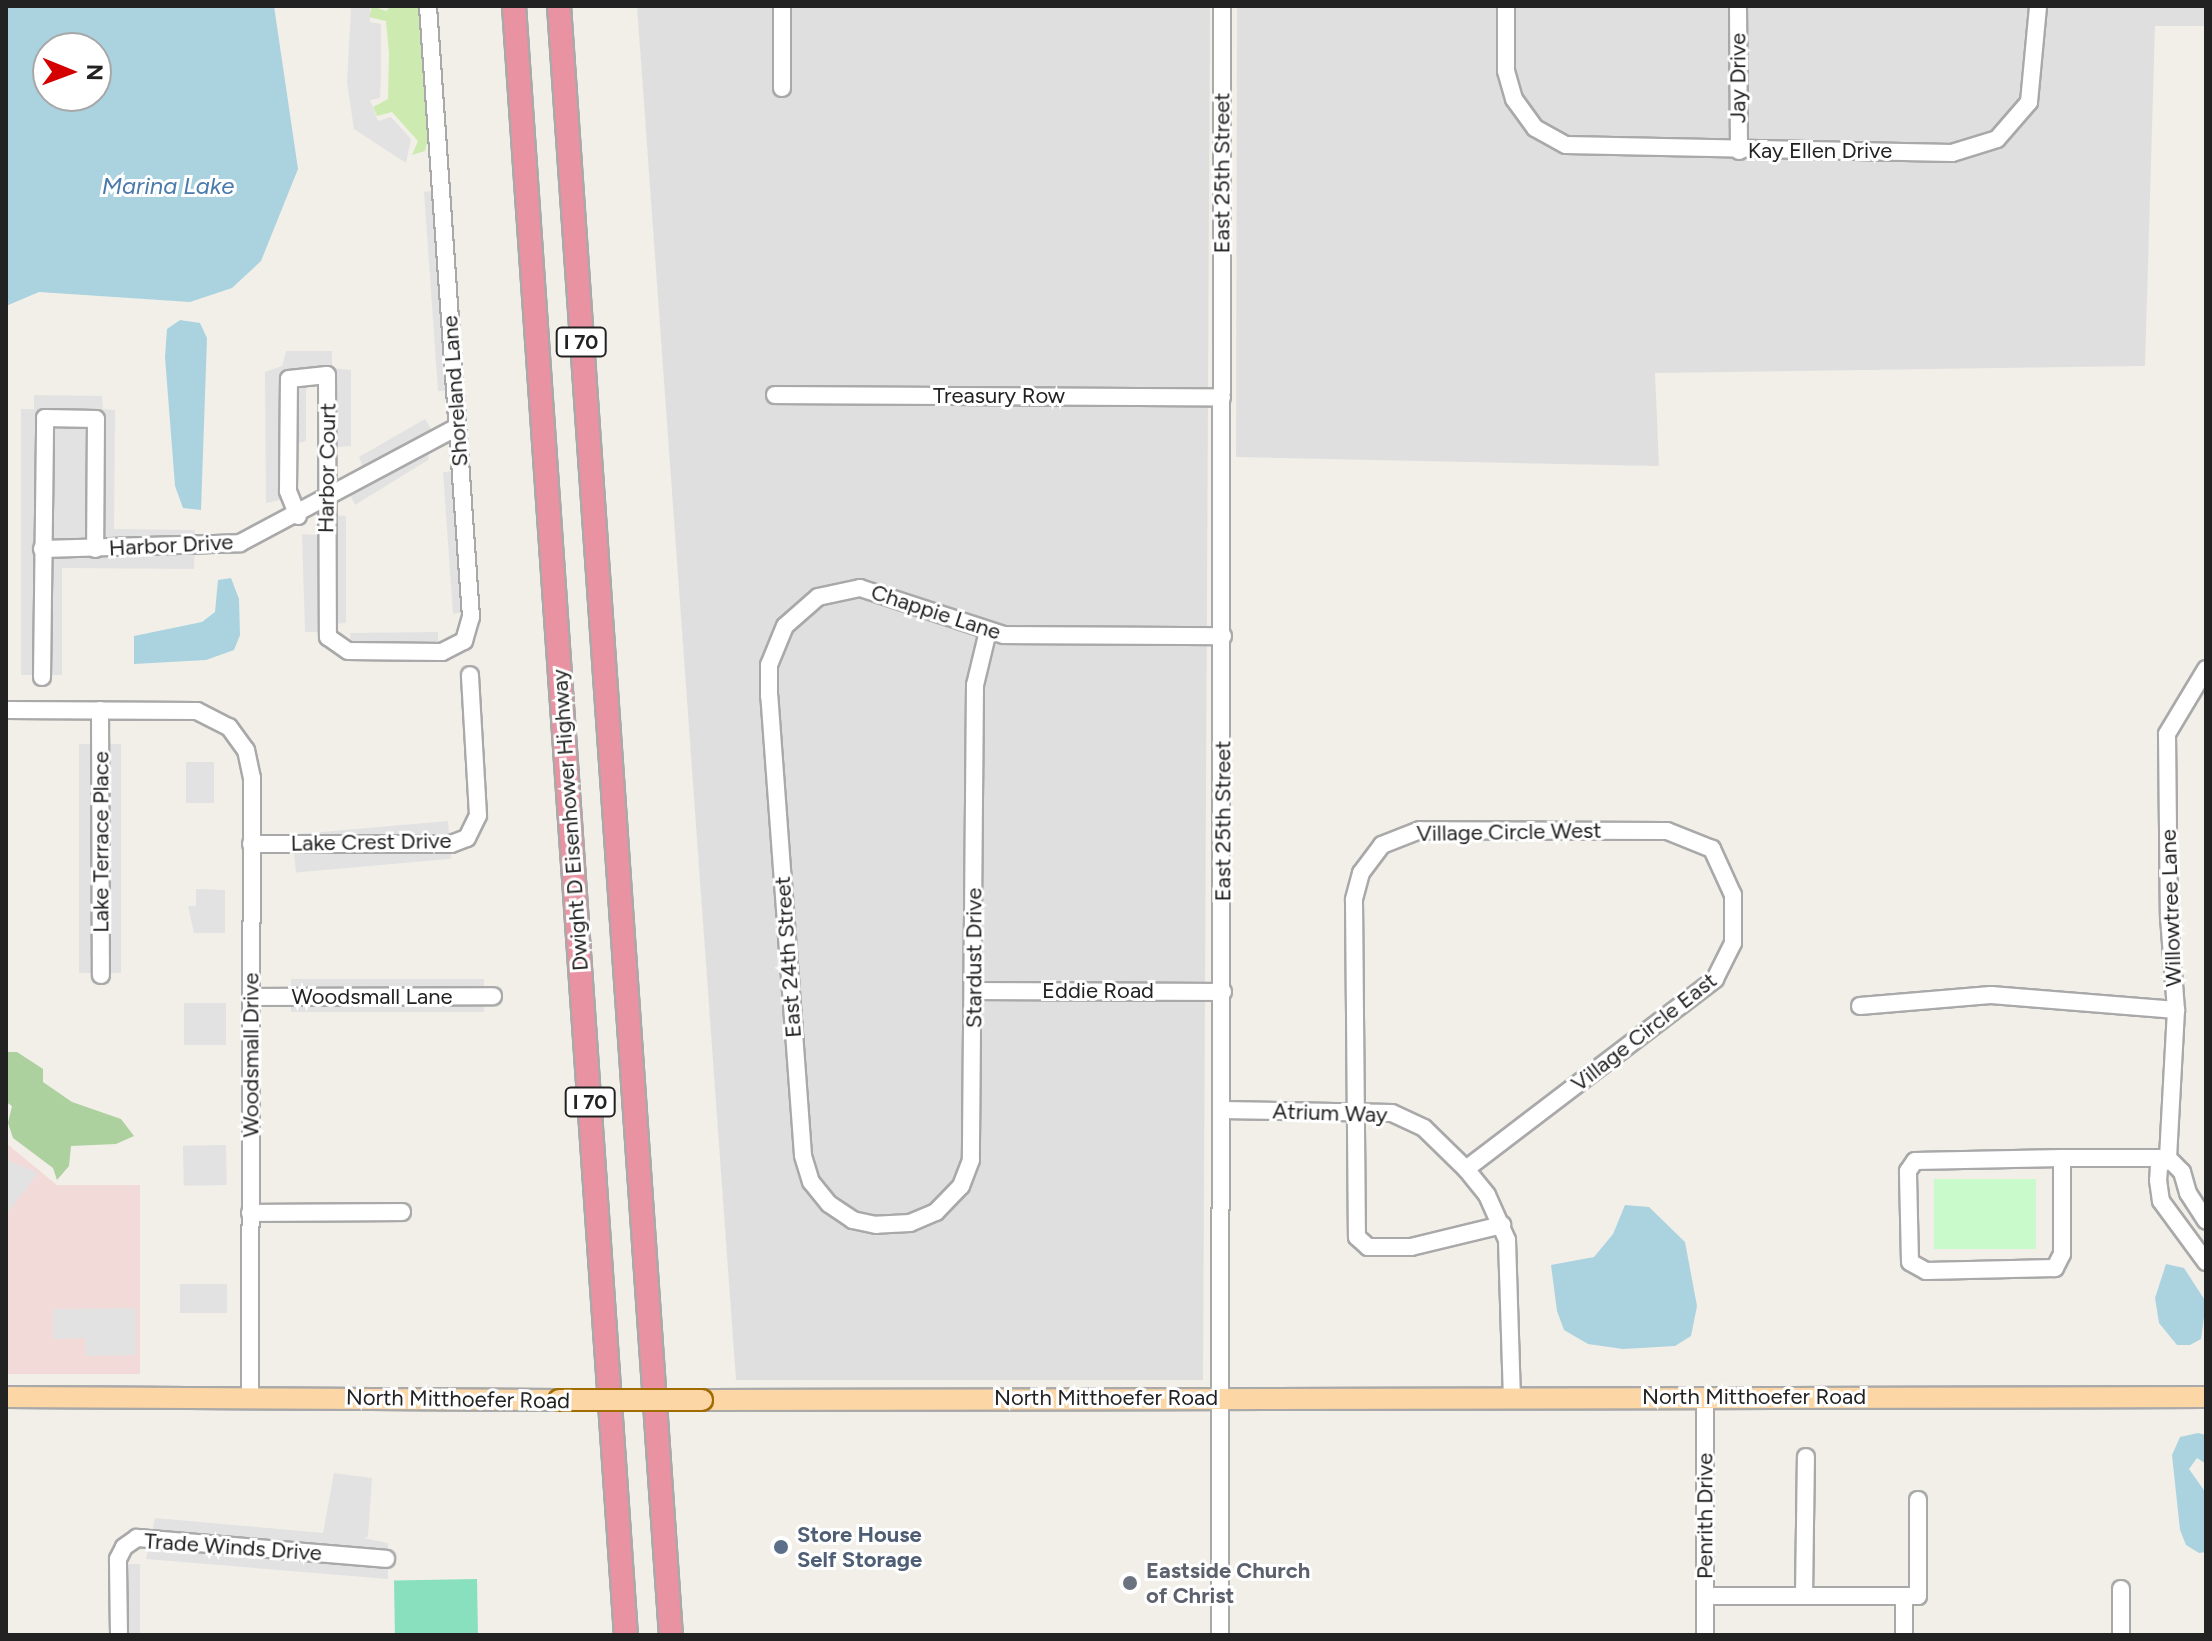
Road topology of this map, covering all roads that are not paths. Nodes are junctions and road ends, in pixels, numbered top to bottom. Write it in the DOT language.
graph roads {
  1 [pos="428,6"];
  2 [pos="514,6"];
  3 [pos="559,6"];
  4 [pos="782,6"];
  5 [pos="1222,6"];
  6 [pos="1506,6"];
  7 [pos="1738,6"];
  8 [pos="2038,6"];
  9 [pos="782,88"];
  10 [pos="1739,151"];
  11 [pos="775,395"];
  12 [pos="1222,397"];
  13 [pos="457,427"];
  14 [pos="327,501"];
  15 [pos="298,516"];
  16 [pos="42,549"];
  17 [pos="95,549"];
  18 [pos="988,631"];
  19 [pos="1223,636"];
  20 [pos="334,644"];
  21 [pos="773,651"];
  22 [pos="2206,669"];
  23 [pos="470,675"];
  24 [pos="42,677"];
  25 [pos="6,710"];
  26 [pos="100,710"];
  27 [pos="251,844"];
  28 [pos="1716,852"];
  29 [pos="101,975"];
  30 [pos="974,991"];
  31 [pos="1223,992"];
  32 [pos="493,996"];
  33 [pos="251,997"];
  34 [pos="1860,1006"];
  35 [pos="2176,1010"];
  36 [pos="1223,1110"];
  37 [pos="1354,1111"];
  38 [pos="2062,1158"];
  39 [pos="2168,1158"];
  40 [pos="1466,1169"];
  41 [pos="402,1212"];
  42 [pos="250,1213"];
  43 [pos="2206,1221"];
  44 [pos="876,1225"];
  45 [pos="1502,1225"];
  46 [pos="2206,1262"];
  47 [pos="6,1397"];
  48 [pos="250,1397"];
  49 [pos="1222,1397"];
  50 [pos="1512,1397"];
  51 [pos="1705,1397"];
  52 [pos="2206,1397"];
  53 [pos="1806,1457"];
  54 [pos="1918,1500"];
  55 [pos="386,1559"];
  56 [pos="2121,1589"];
  57 [pos="1705,1596"];
  58 [pos="1804,1596"];
  59 [pos="1904,1596"];
  60 [pos="119,1635"];
  61 [pos="626,1635"];
  62 [pos="671,1635"];
  63 [pos="1220,1635"];
  64 [pos="1705,1635"];
  65 [pos="1904,1635"];
  66 [pos="2121,1635"];
  1 -- 13 [label="street, Shoreland Lane"];
  2 -- 61 [label="highway, Dwight D Eisenhower Highway / I 70"];
  3 -- 62 [label="highway, Dwight D Eisenhower Highway / I 70"];
  4 -- 9 [label="street"];
  5 -- 12 [label="street, East 25th Street"];
  6 -- 10 [label="street, Kay Ellen Drive"];
  7 -- 10 [label="street, Jay Drive"];
  8 -- 10 [label="street, Kay Ellen Drive"];
  11 -- 12 [label="street, Treasury Row"];
  12 -- 19 [label="street, East 25th Street"];
  13 -- 14 [label="street, Harbor Drive"];
  13 -- 20 [label="street, Shoreland Lane"];
  14 -- 15 [label="street, Harbor Drive"];
  14 -- 15 [label="street, Harbor Court"];
  14 -- 20 [label="street, Harbor Court"];
  15 -- 17 [label="street, Harbor Drive"];
  16 -- 17 [label="street, Harbor Drive"];
  16 -- 17 [label="street, Harbor Drive"];
  16 -- 24 [label="street, Harbor Drive"];
  18 -- 19 [label="street, Chappie Lane"];
  18 -- 21 [label="street, Chappie Lane"];
  18 -- 30 [label="street, Stardust Drive"];
  19 -- 31 [label="street, East 25th Street"];
  21 -- 44 [label="street, East 24th Street"];
  22 -- 35 [label="street, Willowtree Lane"];
  23 -- 27 [label="street, Lake Crest Drive"];
  25 -- 26 [label="street"];
  26 -- 27 [label="street, Woodsmall Drive"];
  26 -- 29 [label="street, Lake Terrace Place"];
  27 -- 33 [label="street, Woodsmall Drive"];
  28 -- 37 [label="street, Village Circle West"];
  28 -- 40 [label="street, Village Circle East"];
  30 -- 31 [label="street, Eddie Road"];
  30 -- 44 [label="street, Stardust Drive"];
  31 -- 36 [label="street, East 25th Street"];
  32 -- 33 [label="street, Woodsmall Lane"];
  33 -- 42 [label="street, Woodsmall Drive"];
  34 -- 35 [label="street"];
  35 -- 39 [label="street, Willowtree Lane"];
  36 -- 37 [label="street, Atrium Way"];
  36 -- 49 [label="street, East 25th Street"];
  37 -- 40 [label="street, Atrium Way"];
  37 -- 45 [label="street, Village Circle West"];
  38 -- 38 [label="street"];
  38 -- 39 [label="street"];
  39 -- 43 [label="street"];
  39 -- 46 [label="street, Willowtree Lane"];
  40 -- 45 [label="street, Atrium Way"];
  41 -- 42 [label="street"];
  42 -- 48 [label="street, Woodsmall Drive"];
  45 -- 50 [label="street, Atrium Way"];
  47 -- 48 [label="main road, North Mitthoefer Road"];
  48 -- 49 [label="main road, North Mitthoefer Road, bridge"];
  49 -- 50 [label="main road, North Mitthoefer Road"];
  49 -- 63 [label="street, East 25th Street"];
  50 -- 51 [label="main road, North Mitthoefer Road"];
  51 -- 52 [label="main road, North Mitthoefer Road"];
  51 -- 57 [label="street, Penrith Drive"];
  53 -- 58 [label="street"];
  54 -- 59 [label="street"];
  55 -- 60 [label="street, Trade Winds Drive"];
  56 -- 66 [label="street"];
  57 -- 58 [label="street"];
  57 -- 64 [label="street, Penrith Drive"];
  58 -- 59 [label="street"];
  59 -- 65 [label="street"];
}
